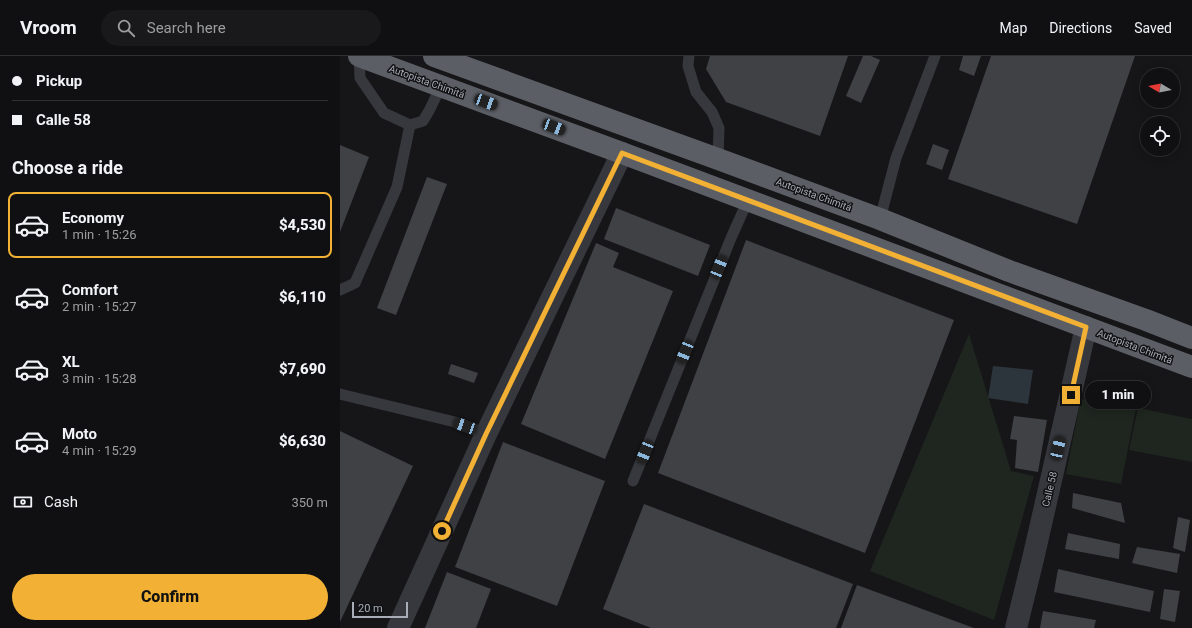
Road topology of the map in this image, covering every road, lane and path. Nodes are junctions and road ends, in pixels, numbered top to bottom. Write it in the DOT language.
graph roads {
  1 [pos="359,56"];
  2 [pos="434,56"];
  3 [pos="689,56"];
  4 [pos="935,56"];
  5 [pos="441,86"];
  6 [pos="410,125"];
  7 [pos="622,153"];
  8 [pos="718,158"];
  9 [pos="748,200"];
  10 [pos="880,219"];
  11 [pos="340,290"];
  12 [pos="1086,327"];
  13 [pos="1192,338"];
  14 [pos="1192,367"];
  15 [pos="340,394"];
  16 [pos="486,434"];
  17 [pos="633,481"];
  18 [pos="398,628"];
  19 [pos="1016,628"];
  1 -- 5 [label="highway, Autopista Chimitá"];
  1 -- 6 [label="lane"];
  2 -- 8 [label="highway, Autopista Chimitá"];
  3 -- 8 [label="lane"];
  4 -- 10 [label="lane"];
  5 -- 6 [label="lane"];
  5 -- 7 [label="highway, Autopista Chimitá"];
  6 -- 11 [label="lane"];
  7 -- 9 [label="highway, Autopista Chimitá"];
  7 -- 16 [label="street"];
  8 -- 10 [label="highway, Autopista Chimitá"];
  9 -- 12 [label="highway, Autopista Chimitá"];
  9 -- 17 [label="lane"];
  10 -- 13 [label="highway, Autopista Chimitá"];
  12 -- 14 [label="highway, Autopista Chimitá"];
  12 -- 19 [label="street, Calle 58"];
  15 -- 16 [label="lane"];
  16 -- 18 [label="street"];
}
